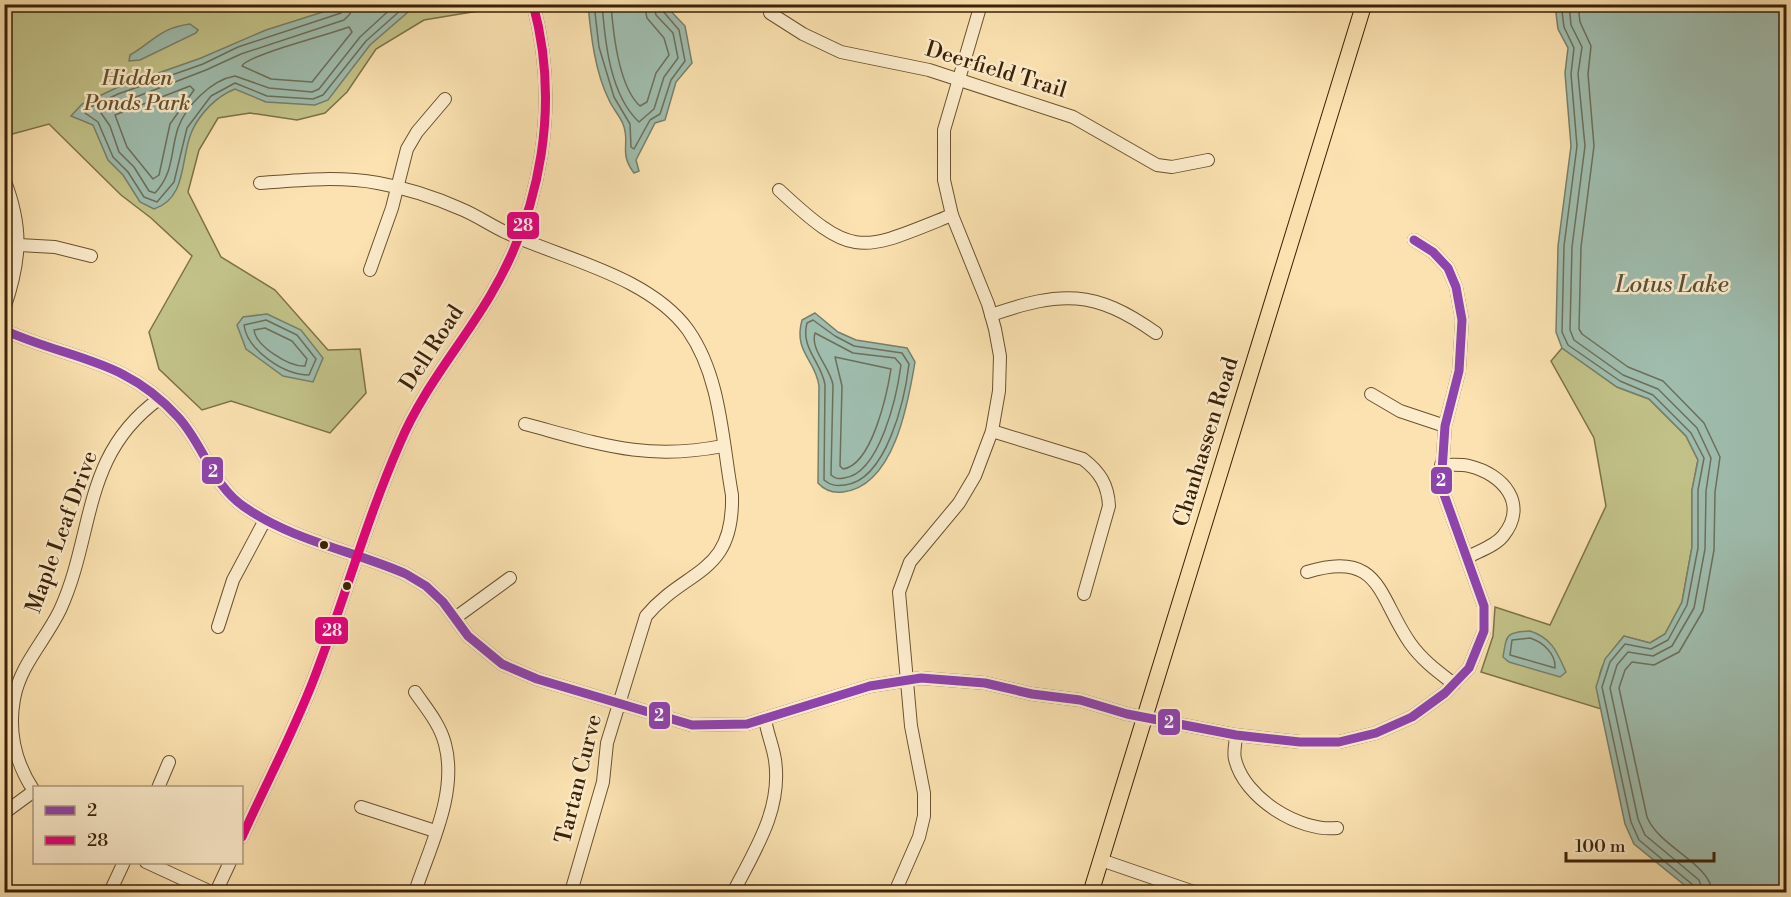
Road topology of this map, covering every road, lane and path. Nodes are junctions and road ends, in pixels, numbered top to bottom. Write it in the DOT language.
graph roads {
  1 [pos="533,4"];
  2 [pos="981,4"];
  3 [pos="1364,4"];
  4 [pos="770,13"];
  5 [pos="957,78"];
  6 [pos="445,99"];
  7 [pos="1208,160"];
  8 [pos="4,179"];
  9 [pos="260,183"];
  10 [pos="397,187"];
  11 [pos="779,190"];
  12 [pos="952,216"];
  13 [pos="519,237"];
  14 [pos="1414,240"];
  15 [pos="19,245"];
  16 [pos="91,256"];
  17 [pos="370,270"];
  18 [pos="4,309"];
  19 [pos="991,315"];
  20 [pos="4,330"];
  21 [pos="1156,333"];
  22 [pos="1371,394"];
  23 [pos="159,399"];
  24 [pos="525,424"];
  25 [pos="1445,426"];
  26 [pos="992,431"];
  27 [pos="723,446"];
  28 [pos="1441,465"];
  29 [pos="264,520"];
  30 [pos="359,556"];
  31 [pos="1468,557"];
  32 [pos="1308,572"];
  33 [pos="510,578"];
  34 [pos="1084,594"];
  35 [pos="455,618"];
  36 [pos="218,627"];
  37 [pos="906,681"];
  38 [pos="1454,684"];
  39 [pos="414,692"];
  40 [pos="619,705"];
  41 [pos="765,719"];
  42 [pos="1146,719"];
  43 [pos="1236,735"];
  44 [pos="170,762"];
  45 [pos="159,786"];
  46 [pos="33,789"];
  47 [pos="33,792"];
  48 [pos="360,807"];
  49 [pos="4,813"];
  50 [pos="1337,828"];
  51 [pos="435,831"];
  52 [pos="243,835"];
  53 [pos="1101,860"];
  54 [pos="123,864"];
  55 [pos="150,864"];
  56 [pos="229,864"];
  57 [pos="736,887"];
  58 [pos="110,892"];
  59 [pos="211,892"];
  60 [pos="216,892"];
  61 [pos="415,892"];
  62 [pos="571,892"];
  63 [pos="896,892"];
  64 [pos="1091,892"];
  65 [pos="1194,892"];
  1 -- 13 [label="street, Dell Road"];
  2 -- 5 [label="street"];
  3 -- 42 [label="main road, Chanhassen Road"];
  4 -- 5 [label="street, Deerfield Trail"];
  5 -- 7 [label="street, Deerfield Trail"];
  5 -- 12 [label="street"];
  6 -- 10 [label="street"];
  8 -- 15 [label="street"];
  9 -- 10 [label="street, Tartan Curve"];
  10 -- 13 [label="street, Tartan Curve"];
  10 -- 17 [label="street"];
  11 -- 12 [label="street"];
  12 -- 19 [label="street"];
  13 -- 27 [label="street, Tartan Curve"];
  13 -- 30 [label="street, Dell Road"];
  14 -- 25 [label="street"];
  15 -- 16 [label="street"];
  15 -- 18 [label="street"];
  19 -- 21 [label="street"];
  19 -- 26 [label="street"];
  20 -- 23 [label="street"];
  22 -- 25 [label="street"];
  23 -- 29 [label="street"];
  23 -- 46 [label="street, Maple Leaf Drive"];
  24 -- 27 [label="street"];
  25 -- 28 [label="street"];
  26 -- 34 [label="street"];
  26 -- 37 [label="street"];
  27 -- 40 [label="street, Tartan Curve"];
  28 -- 31 [label="street"];
  28 -- 31 [label="street"];
  29 -- 30 [label="street"];
  29 -- 36 [label="street"];
  30 -- 35 [label="street"];
  30 -- 52 [label="street, Dell Road"];
  31 -- 38 [label="street"];
  32 -- 38 [label="street"];
  33 -- 35 [label="street"];
  35 -- 40 [label="street"];
  37 -- 41 [label="street"];
  37 -- 42 [label="street"];
  37 -- 63 [label="street"];
  38 -- 43 [label="street"];
  39 -- 51 [label="street"];
  40 -- 41 [label="street"];
  40 -- 62 [label="street, Tartan Curve"];
  41 -- 57 [label="street"];
  42 -- 43 [label="street"];
  42 -- 53 [label="main road, Chanhassen Road"];
  43 -- 50 [label="street"];
  44 -- 45 [label="street"];
  47 -- 49 [label="street"];
  48 -- 51 [label="street"];
  51 -- 61 [label="street"];
  53 -- 64 [label="main road, Chanhassen Road"];
  53 -- 65 [label="street"];
  54 -- 58 [label="street"];
  55 -- 59 [label="street"];
  56 -- 60 [label="street"];
}
